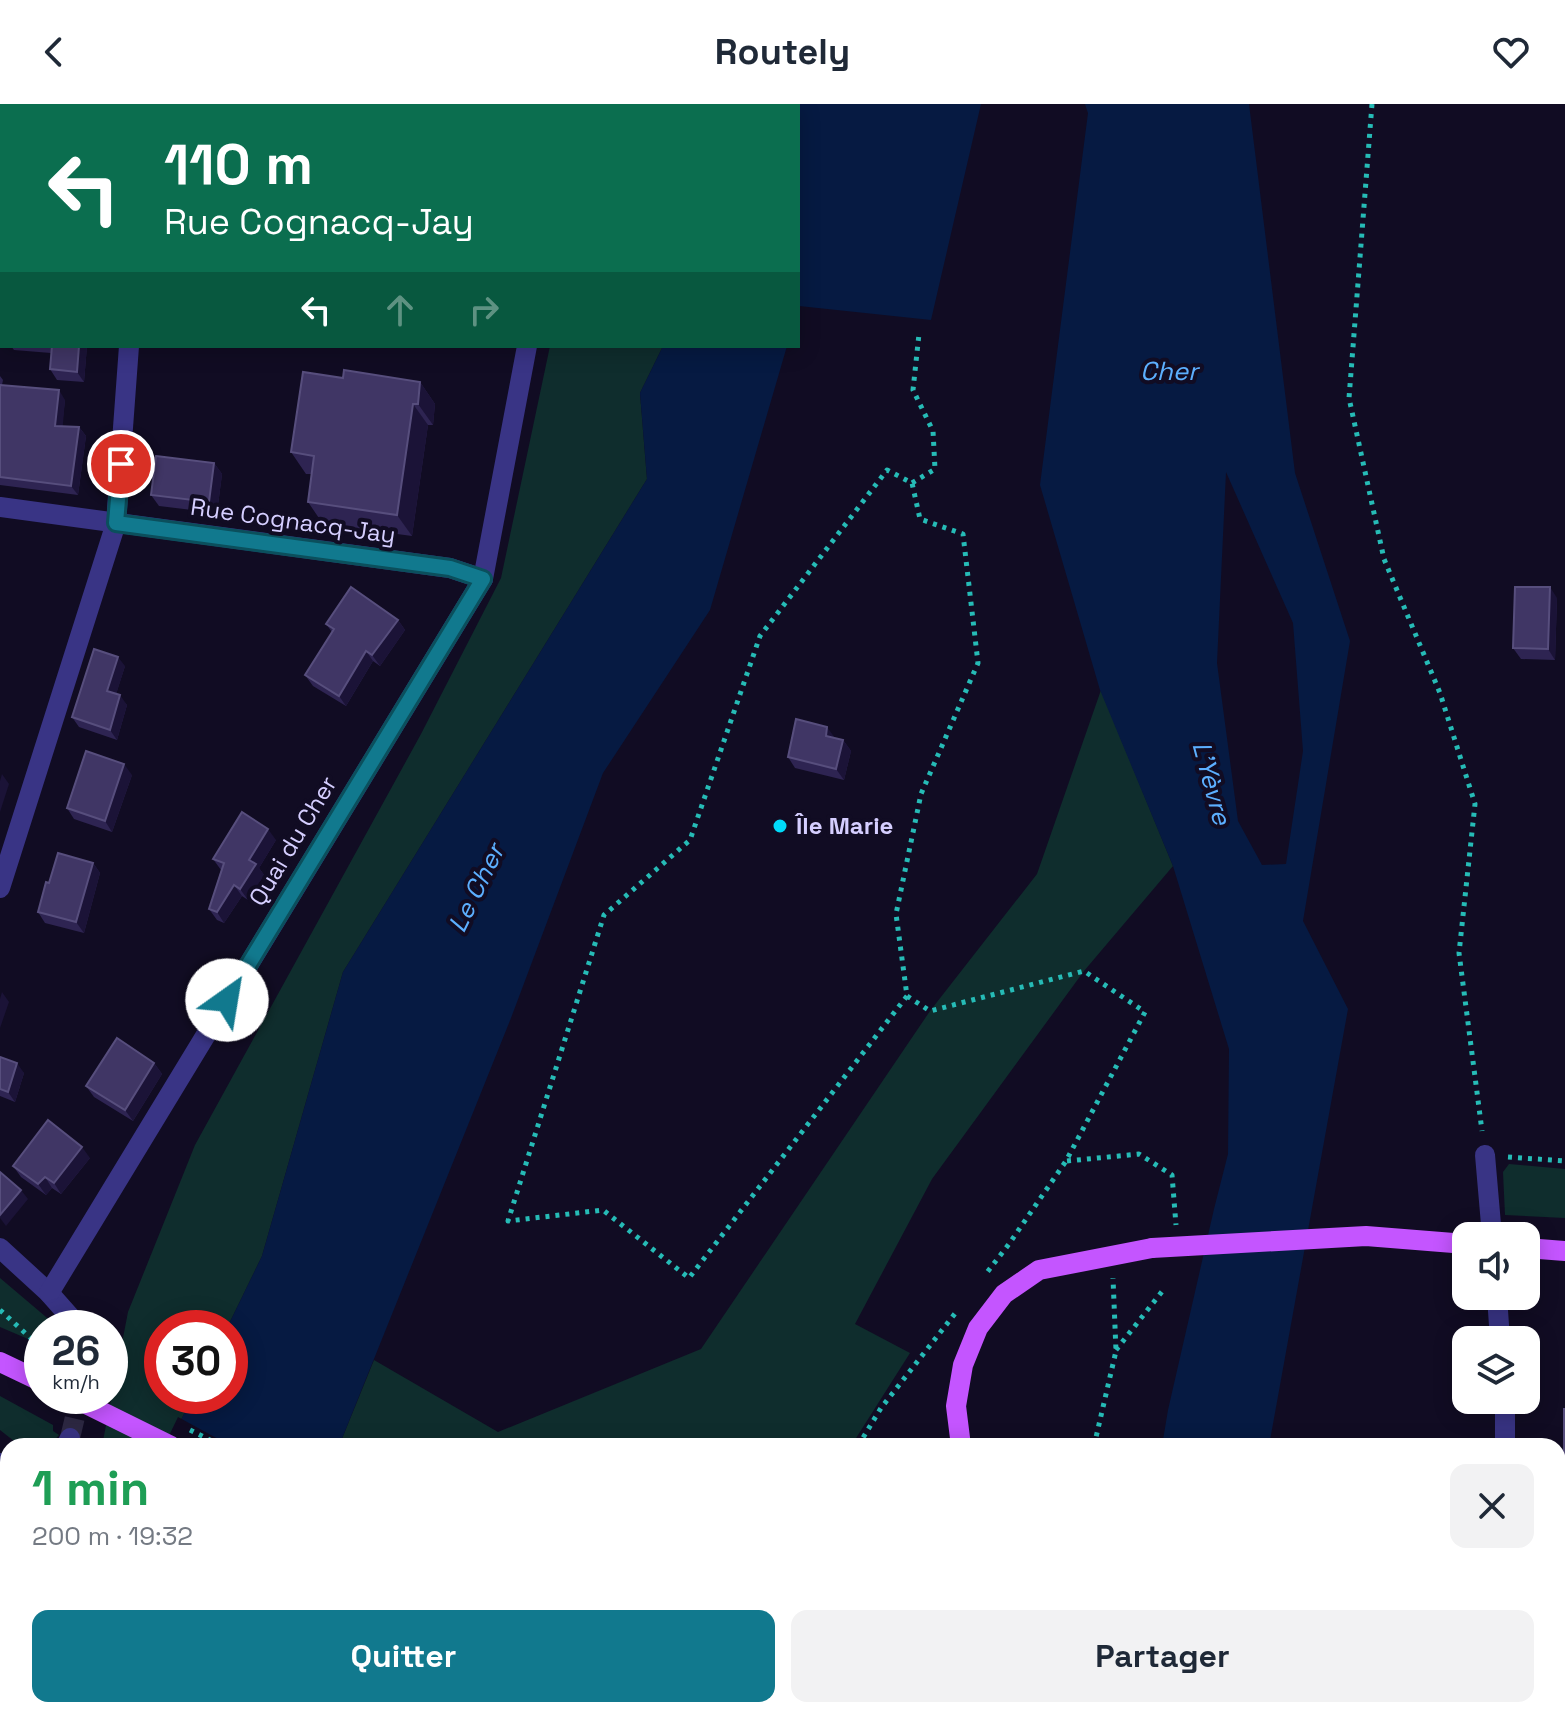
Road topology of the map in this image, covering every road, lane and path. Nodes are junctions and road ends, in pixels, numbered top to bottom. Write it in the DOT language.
graph roads {
  1 [pos="1372,104"];
  2 [pos="919,334"];
  3 [pos="129,348"];
  4 [pos="527,348"];
  5 [pos="912,483"];
  6 [pos="0,507"];
  7 [pos="116,523"];
  8 [pos="483,579"];
  9 [pos="0,888"];
  10 [pos="907,996"];
  11 [pos="1485,1155"];
  12 [pos="1565,1161"];
  13 [pos="1491,1222"];
  14 [pos="1176,1225"];
  15 [pos="1452,1243"];
  16 [pos="0,1248"];
  17 [pos="1540,1249"];
  18 [pos="1565,1251"];
  19 [pos="1113,1255"];
  20 [pos="1164,1289"];
  21 [pos="49,1293"];
  22 [pos="0,1310"];
  23 [pos="64,1310"];
  24 [pos="24,1332"];
  25 [pos="1116,1351"];
  26 [pos="0,1362"];
  27 [pos="24,1373"];
  28 [pos="108,1414"];
  29 [pos="1505,1414"];
  30 [pos="155,1438"];
  31 [pos="960,1438"];
  32 [pos="1096,1438"];
  33 [pos="1505,1438"];
  1 -- 11 [label="path"];
  2 -- 5 [label="path"];
  3 -- 7 [label="street"];
  4 -- 8 [label="street, Quai du Cher"];
  5 -- 10 [label="path"];
  5 -- 10 [label="path"];
  6 -- 7 [label="street, Rue Cognacq-Jay"];
  7 -- 8 [label="street, Rue Cognacq-Jay"];
  7 -- 9 [label="street"];
  8 -- 21 [label="street, Quai du Cher"];
  10 -- 14 [label="path"];
  11 -- 12 [label="path"];
  11 -- 13 [label="street"];
  15 -- 19 [label="main road, bridge"];
  16 -- 21 [label="street"];
  17 -- 18 [label="main road"];
  19 -- 25 [label="path"];
  19 -- 31 [label="main road"];
  20 -- 25 [label="path"];
  21 -- 23 [label="street"];
  22 -- 24 [label="path"];
  25 -- 32 [label="path"];
  26 -- 27 [label="main road"];
  28 -- 30 [label="main road"];
  29 -- 33 [label="street"];
}
